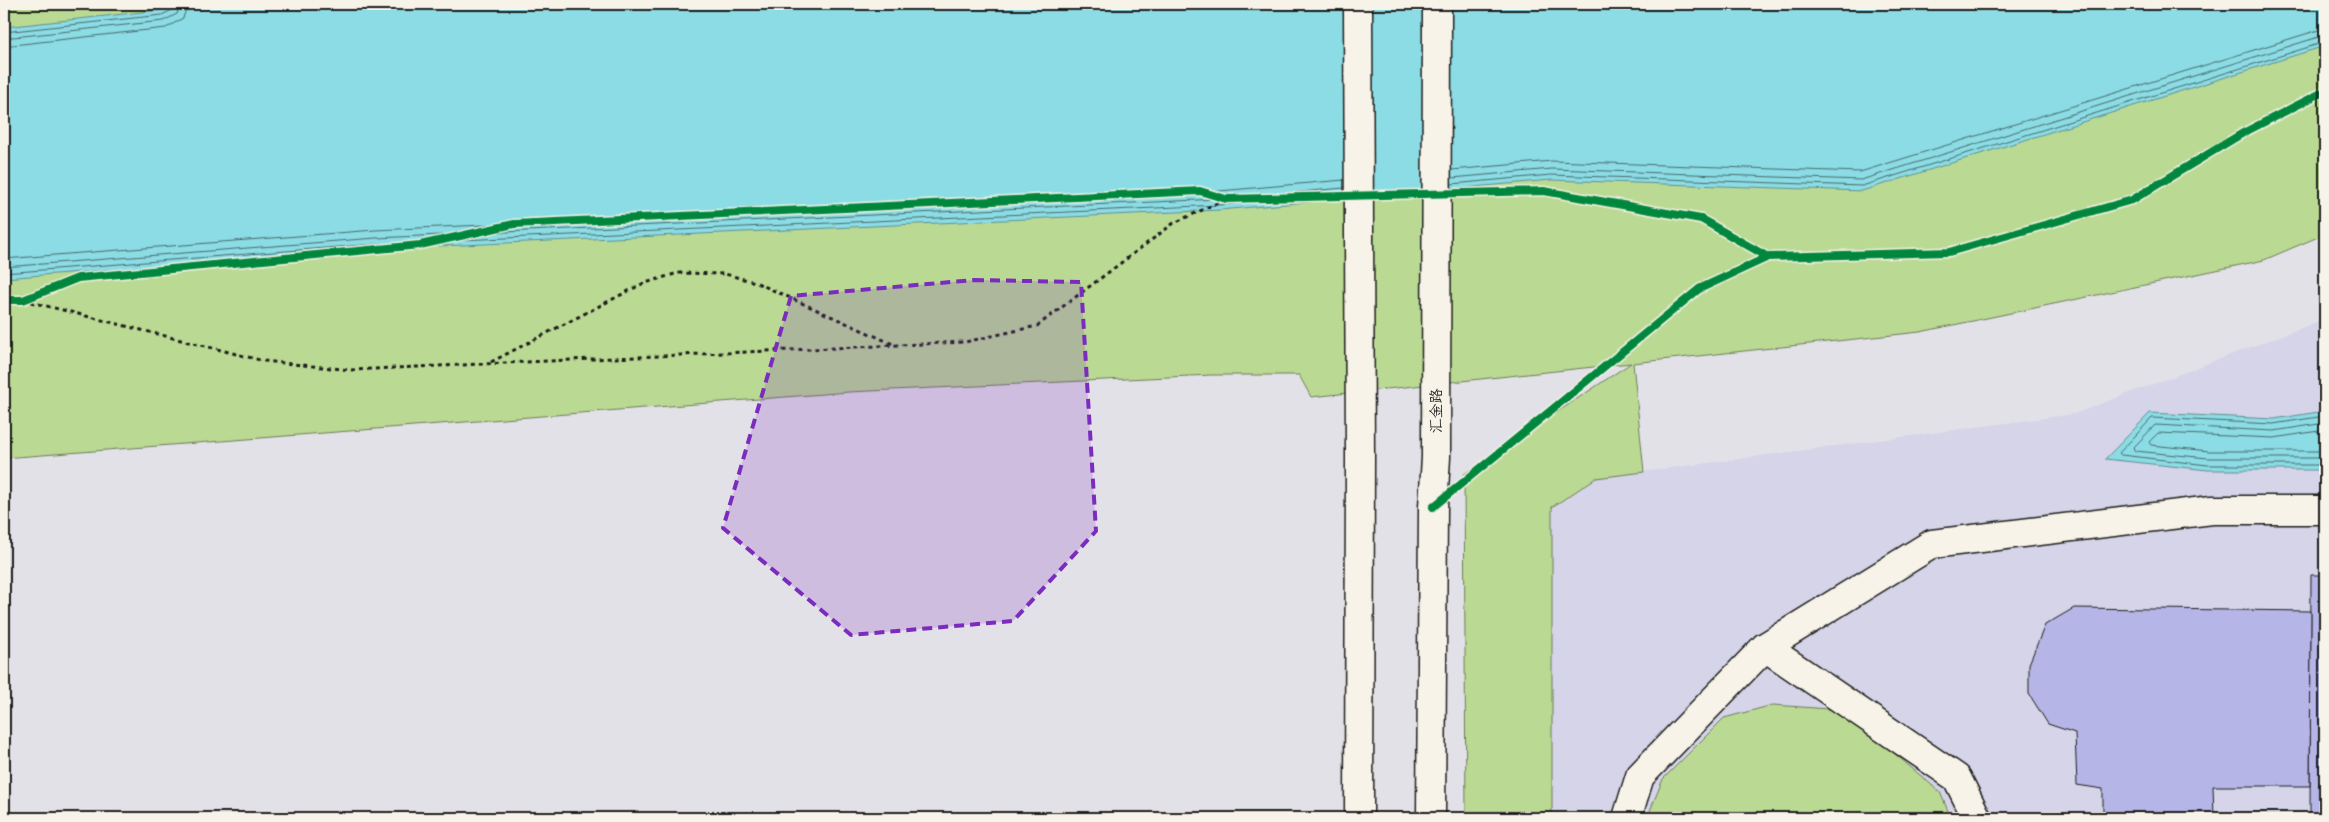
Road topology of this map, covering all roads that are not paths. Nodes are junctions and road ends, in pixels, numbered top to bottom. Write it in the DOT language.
graph roads {
  1 [pos="1358,4"];
  2 [pos="1436,4"];
  3 [pos="2325,510"];
  4 [pos="1764,646"];
  5 [pos="1359,818"];
  6 [pos="1431,818"];
  7 [pos="1627,818"];
  8 [pos="1977,818"];
  1 -- 5 [label="main road"];
  2 -- 6 [label="main road, 汇金路"];
  3 -- 4 [label="main road"];
  4 -- 7 [label="main road"];
  4 -- 8 [label="main road"];
}
